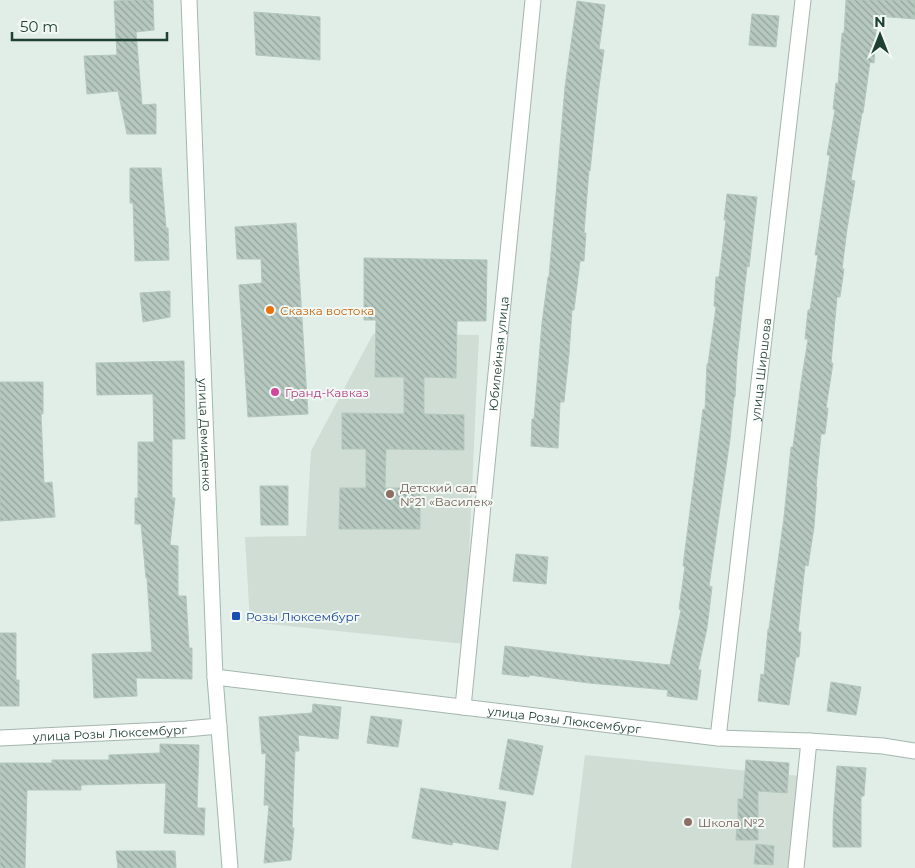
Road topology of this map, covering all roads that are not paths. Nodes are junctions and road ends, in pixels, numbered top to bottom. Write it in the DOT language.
graph roads {
  1 [pos="189,0"];
  2 [pos="533,0"];
  3 [pos="803,0"];
  4 [pos="215,677"];
  5 [pos="463,706"];
  6 [pos="219,726"];
  7 [pos="0,738"];
  8 [pos="718,738"];
  9 [pos="809,741"];
  10 [pos="915,751"];
  11 [pos="230,868"];
  12 [pos="796,868"];
  1 -- 4 [label="street, улица Демиденко"];
  2 -- 5 [label="street, Юбилейная улица"];
  3 -- 8 [label="street, улица Ширшова"];
  4 -- 5 [label="street, улица Розы Люксембург"];
  4 -- 6 [label="street, улица Демиденко"];
  5 -- 8 [label="street, улица Розы Люксембург"];
  6 -- 7 [label="street, улица Розы Люксембург"];
  6 -- 11 [label="street, улица Демиденко"];
  8 -- 9 [label="street, улица Розы Люксембург"];
  9 -- 10 [label="street, улица Розы Люксембург"];
  9 -- 12 [label="street"];
}
